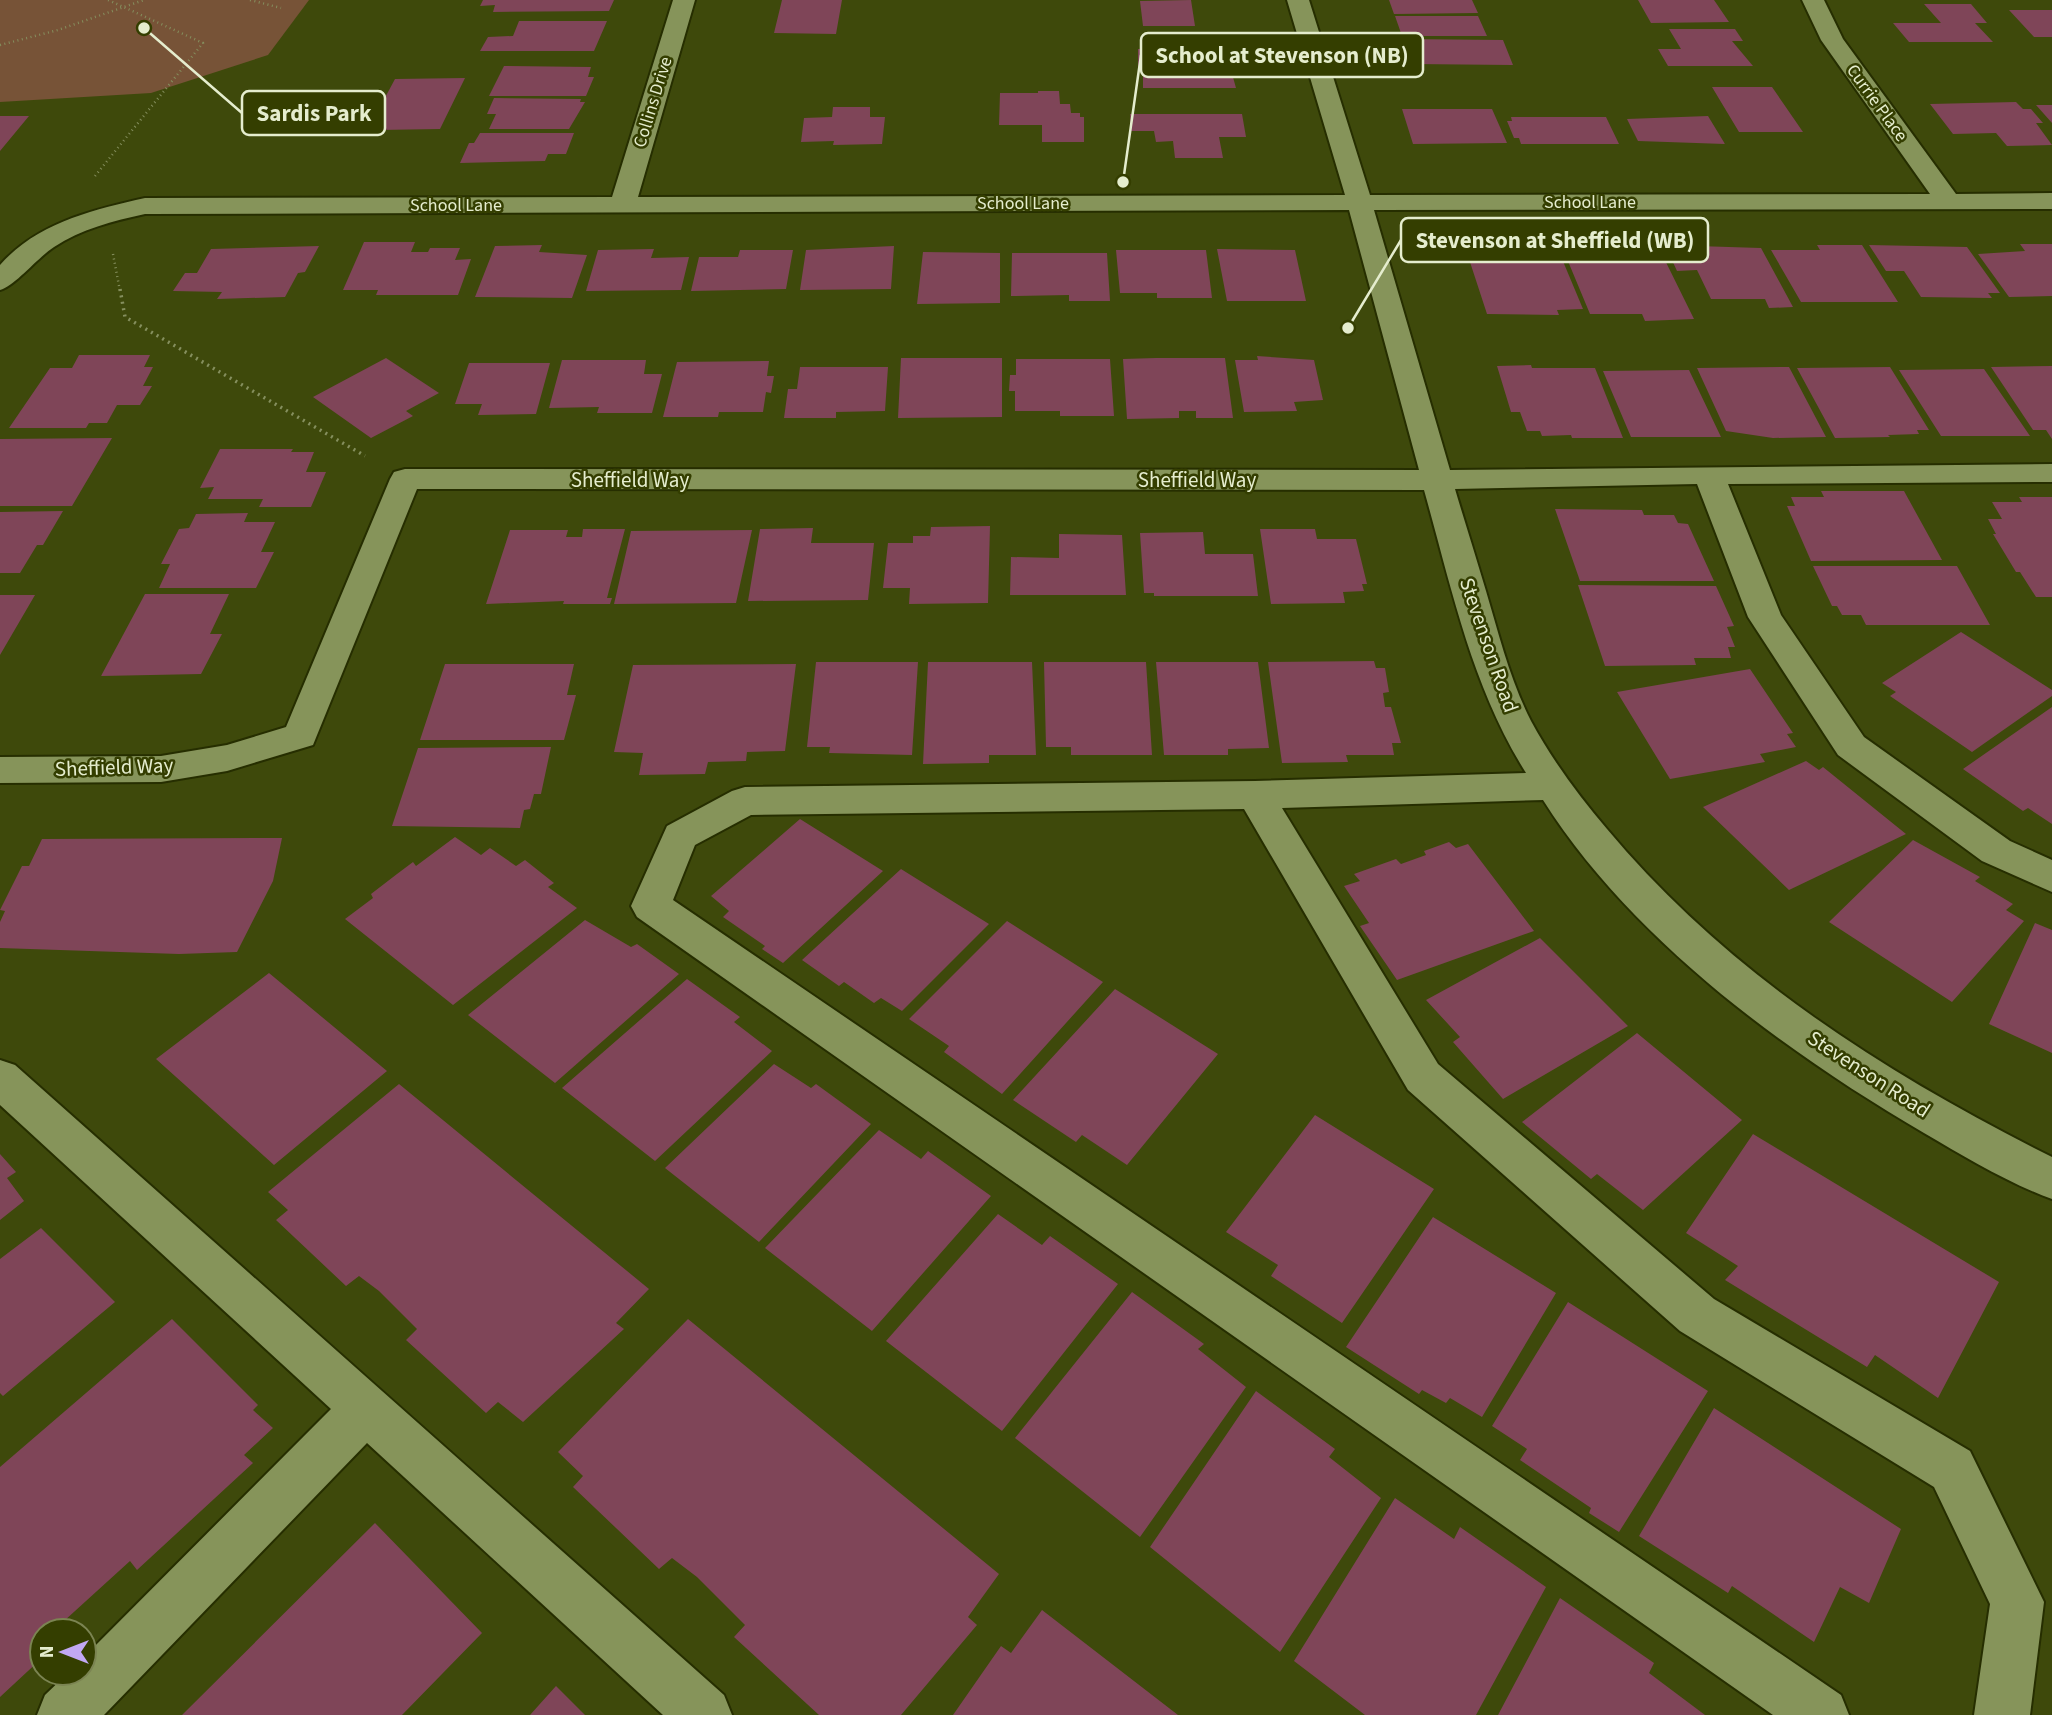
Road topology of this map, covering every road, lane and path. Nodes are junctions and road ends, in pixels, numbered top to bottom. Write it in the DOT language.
graph roads {
  1 [pos="108,0"];
  2 [pos="144,0"];
  3 [pos="250,0"];
  4 [pos="684,0"];
  5 [pos="1298,0"];
  6 [pos="1813,0"];
  7 [pos="124,7"];
  8 [pos="281,8"];
  9 [pos="0,45"];
  10 [pos="1948,201"];
  11 [pos="2052,201"];
  12 [pos="1362,202"];
  13 [pos="623,204"];
  14 [pos="105,214"];
  15 [pos="5,275"];
  16 [pos="2052,473"];
  17 [pos="1709,475"];
  18 [pos="405,480"];
  19 [pos="1437,480"];
  20 [pos="0,769"];
  21 [pos="1551,786"];
  22 [pos="1255,795"];
  23 [pos="2052,877"];
  24 [pos="0,1078"];
  25 [pos="2052,1179"];
  26 [pos="366,1409"];
  27 [pos="65,1715"];
  28 [pos="704,1715"];
  29 [pos="1821,1715"];
  30 [pos="2002,1715"];
  1 -- 7 [label="path"];
  2 -- 7 [label="path"];
  3 -- 8 [label="path"];
  4 -- 13 [label="street, Collins Drive"];
  5 -- 12 [label="street, Stevenson Road"];
  6 -- 10 [label="street, Currie Place"];
  7 -- 9 [label="path"];
  7 -- 14 [label="path"];
  10 -- 11 [label="street, School Lane"];
  10 -- 12 [label="street, School Lane"];
  12 -- 13 [label="street, School Lane"];
  12 -- 19 [label="street, Stevenson Road"];
  13 -- 14 [label="street, School Lane"];
  14 -- 15 [label="street, School Lane"];
  14 -- 18 [label="path"];
  16 -- 17 [label="street, Sheffield Way"];
  17 -- 19 [label="street, Sheffield Way"];
  17 -- 23 [label="street"];
  18 -- 19 [label="street, Sheffield Way"];
  18 -- 20 [label="street, Sheffield Way"];
  19 -- 21 [label="street, Stevenson Road"];
  21 -- 22 [label="street"];
  21 -- 25 [label="street, Stevenson Road"];
  22 -- 29 [label="street"];
  22 -- 30 [label="street"];
  24 -- 26 [label="street"];
  26 -- 27 [label="street"];
  26 -- 28 [label="street"];
}
